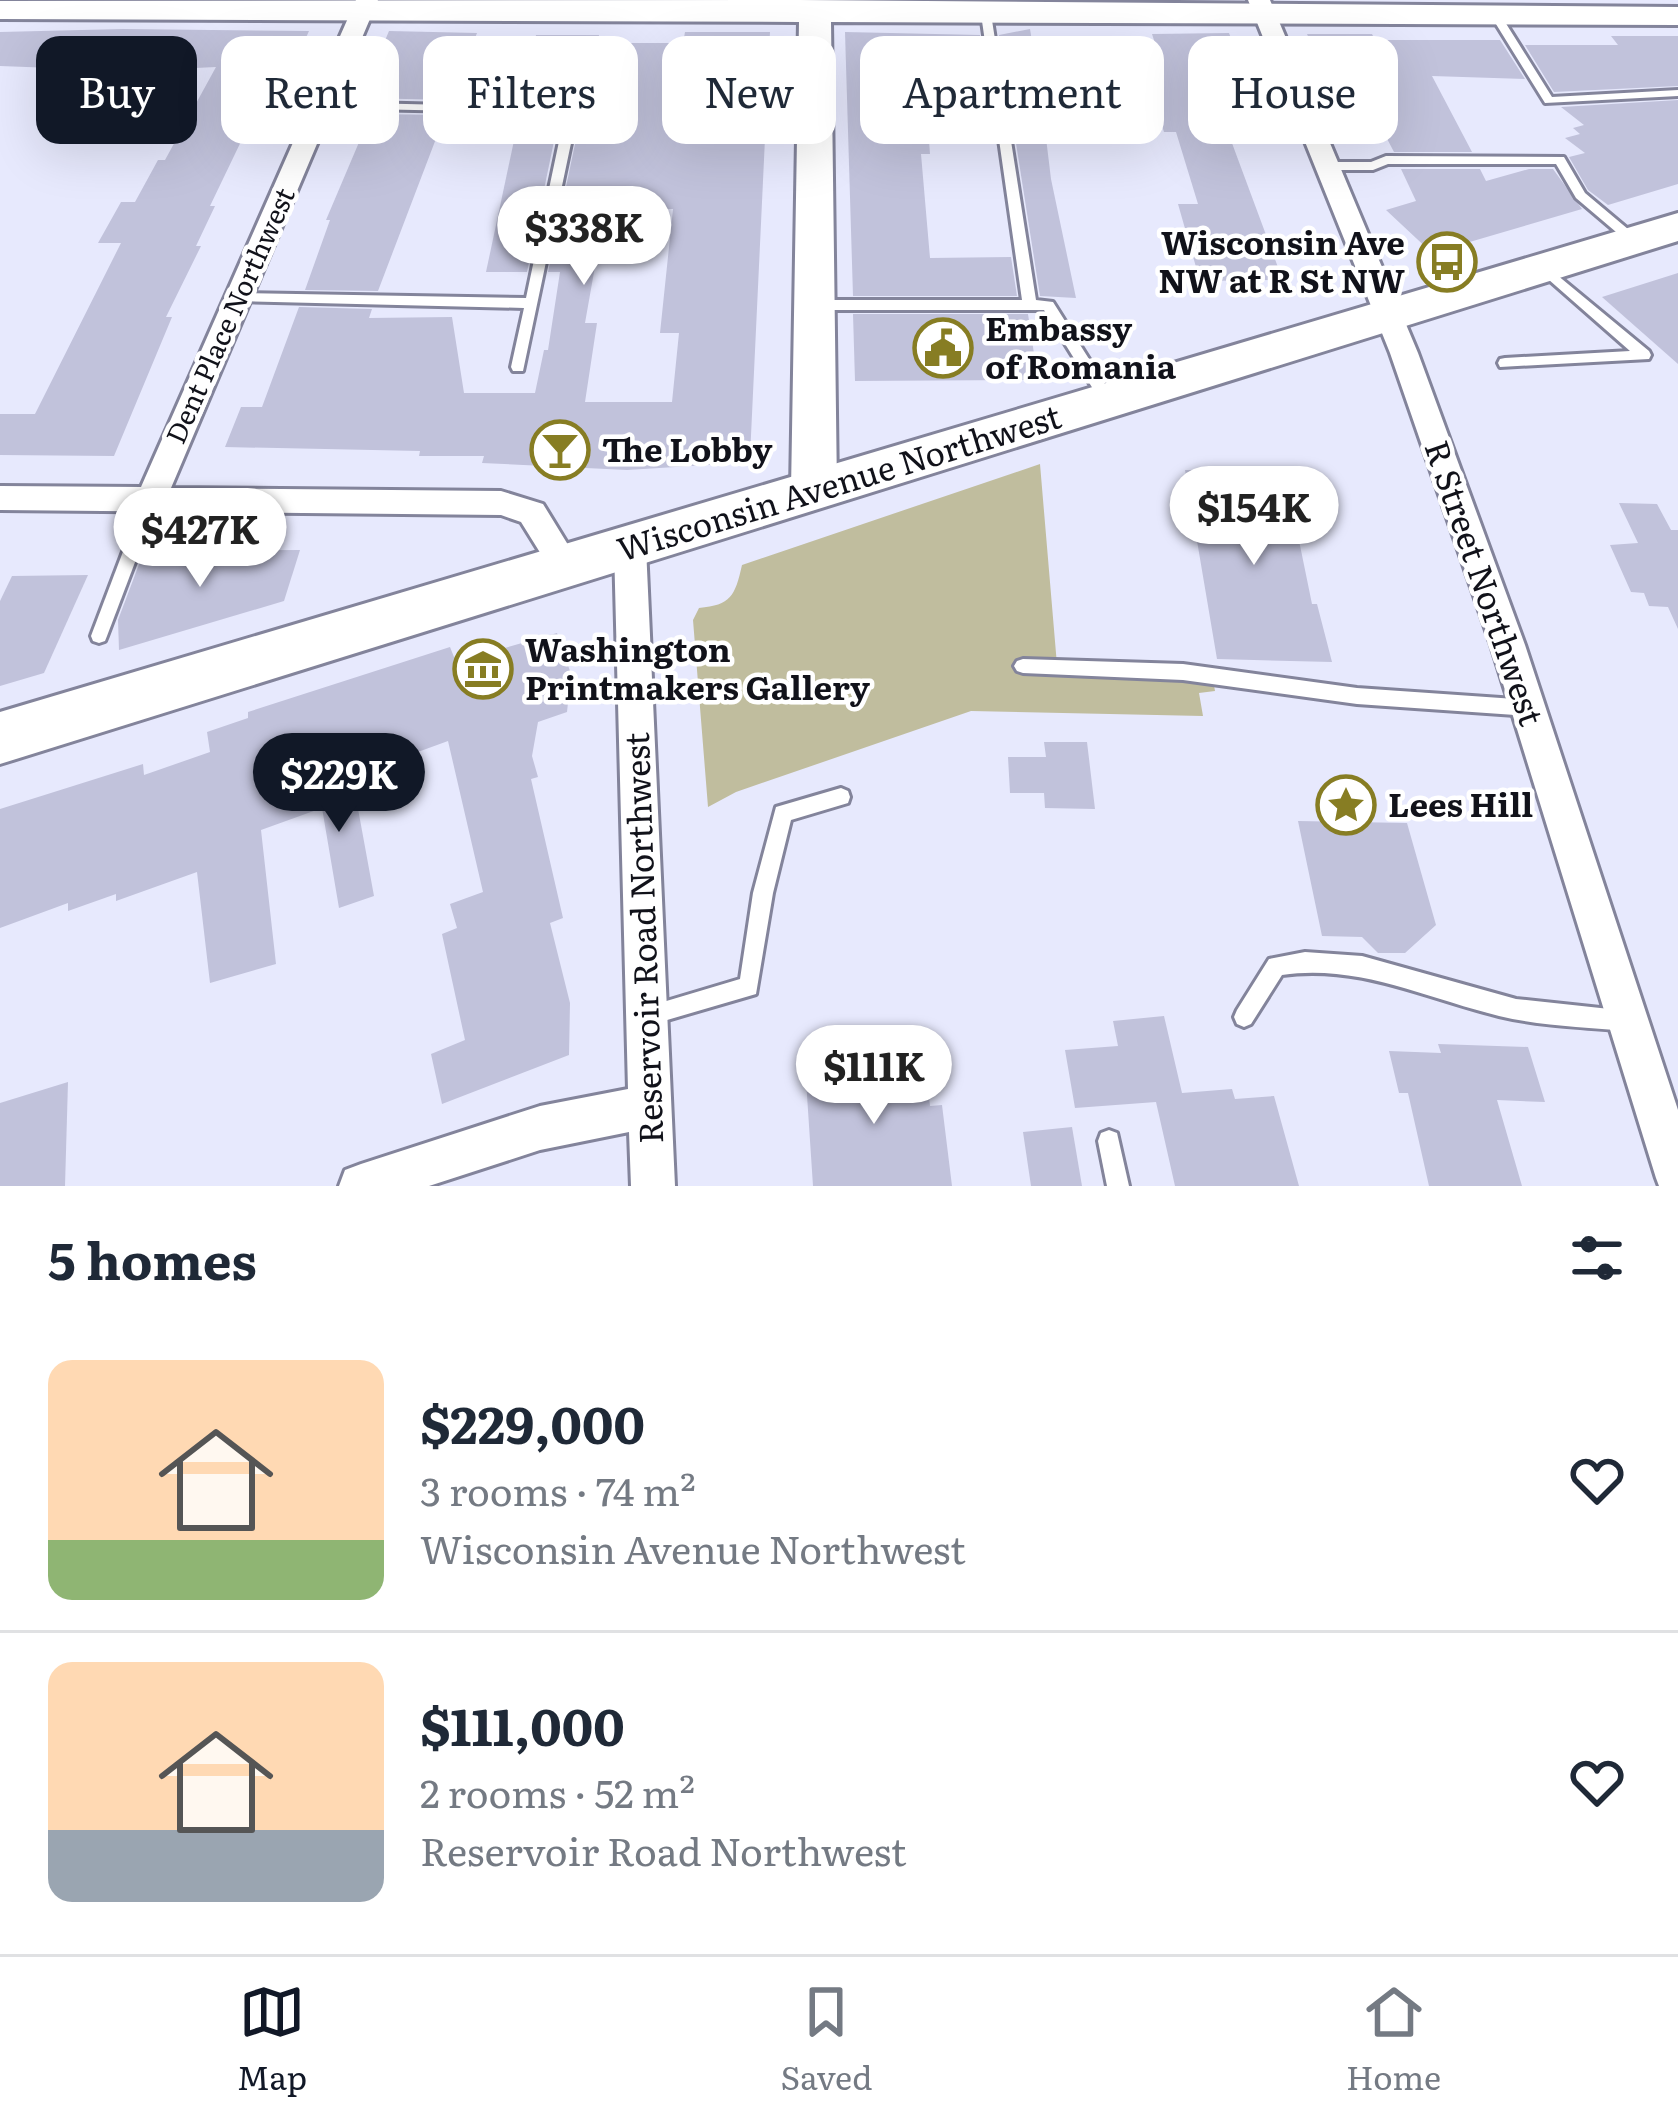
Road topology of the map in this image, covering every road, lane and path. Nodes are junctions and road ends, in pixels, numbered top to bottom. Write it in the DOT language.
graph roads {
  1 [pos="365,5"];
  2 [pos="815,6"];
  3 [pos="15,7"];
  4 [pos="1262,7"];
  5 [pos="986,14"];
  6 [pos="1496,16"];
  7 [pos="1678,16"];
  8 [pos="352,36"];
  9 [pos="1678,93"];
  10 [pos="399,107"];
  11 [pos="306,144"];
  12 [pos="1327,166"];
  13 [pos="1678,227"];
  14 [pos="1634,240"];
  15 [pos="1545,269"];
  16 [pos="240,298"];
  17 [pos="532,303"];
  18 [pos="814,304"];
  19 [pos="1030,305"];
  20 [pos="1390,316"];
  21 [pos="1505,363"];
  22 [pos="518,367"];
  23 [pos="1109,402"];
  24 [pos="814,490"];
  25 [pos="0,498"];
  26 [pos="152,500"];
  27 [pos="630,547"];
  28 [pos="565,566"];
  29 [pos="99,636"];
  30 [pos="1023,666"];
  31 [pos="1529,708"];
  32 [pos="0,738"];
  33 [pos="841,797"];
  34 [pos="646,1016"];
  35 [pos="1244,1017"];
  36 [pos="1629,1022"];
  37 [pos="650,1106"];
  38 [pos="1109,1141"];
  39 [pos="1678,1178"];
  40 [pos="361,1186"];
  41 [pos="652,1186"];
  42 [pos="1118,1186"];
  1 -- 2 [label="street"];
  1 -- 3 [label="street"];
  1 -- 8 [label="street, Dent Place Northwest"];
  2 -- 5 [label="street"];
  2 -- 18 [label="street"];
  4 -- 5 [label="street"];
  4 -- 6 [label="street"];
  4 -- 12 [label="street, R Street Northwest"];
  5 -- 19 [label="lane"];
  6 -- 7 [label="street"];
  6 -- 9 [label="lane"];
  10 -- 17 [label="lane"];
  11 -- 16 [label="street, Dent Place Northwest"];
  12 -- 14 [label="lane"];
  12 -- 20 [label="street, R Street Northwest"];
  13 -- 14 [label="main road, Wisconsin Avenue Northwest"];
  14 -- 15 [label="main road, Wisconsin Avenue Northwest"];
  15 -- 20 [label="main road, Wisconsin Avenue Northwest"];
  15 -- 21 [label="lane"];
  16 -- 17 [label="lane"];
  16 -- 26 [label="street, Dent Place Northwest"];
  17 -- 22 [label="lane"];
  18 -- 19 [label="lane"];
  18 -- 24 [label="street"];
  19 -- 23 [label="lane"];
  20 -- 23 [label="main road, Wisconsin Avenue Northwest"];
  20 -- 31 [label="street, R Street Northwest"];
  23 -- 24 [label="main road, Wisconsin Avenue Northwest"];
  24 -- 27 [label="main road, Wisconsin Avenue Northwest"];
  25 -- 26 [label="street"];
  26 -- 28 [label="street"];
  26 -- 29 [label="lane"];
  27 -- 28 [label="main road, Wisconsin Avenue Northwest"];
  27 -- 34 [label="street, Reservoir Road Northwest"];
  28 -- 32 [label="main road, Wisconsin Avenue Northwest"];
  30 -- 31 [label="lane"];
  31 -- 36 [label="street, R Street Northwest"];
  33 -- 34 [label="lane"];
  34 -- 37 [label="street, Reservoir Road Northwest"];
  35 -- 36 [label="lane"];
  36 -- 39 [label="street, R Street Northwest"];
  37 -- 40 [label="street"];
  37 -- 41 [label="street, Reservoir Road Northwest"];
  38 -- 42 [label="lane"];
}
